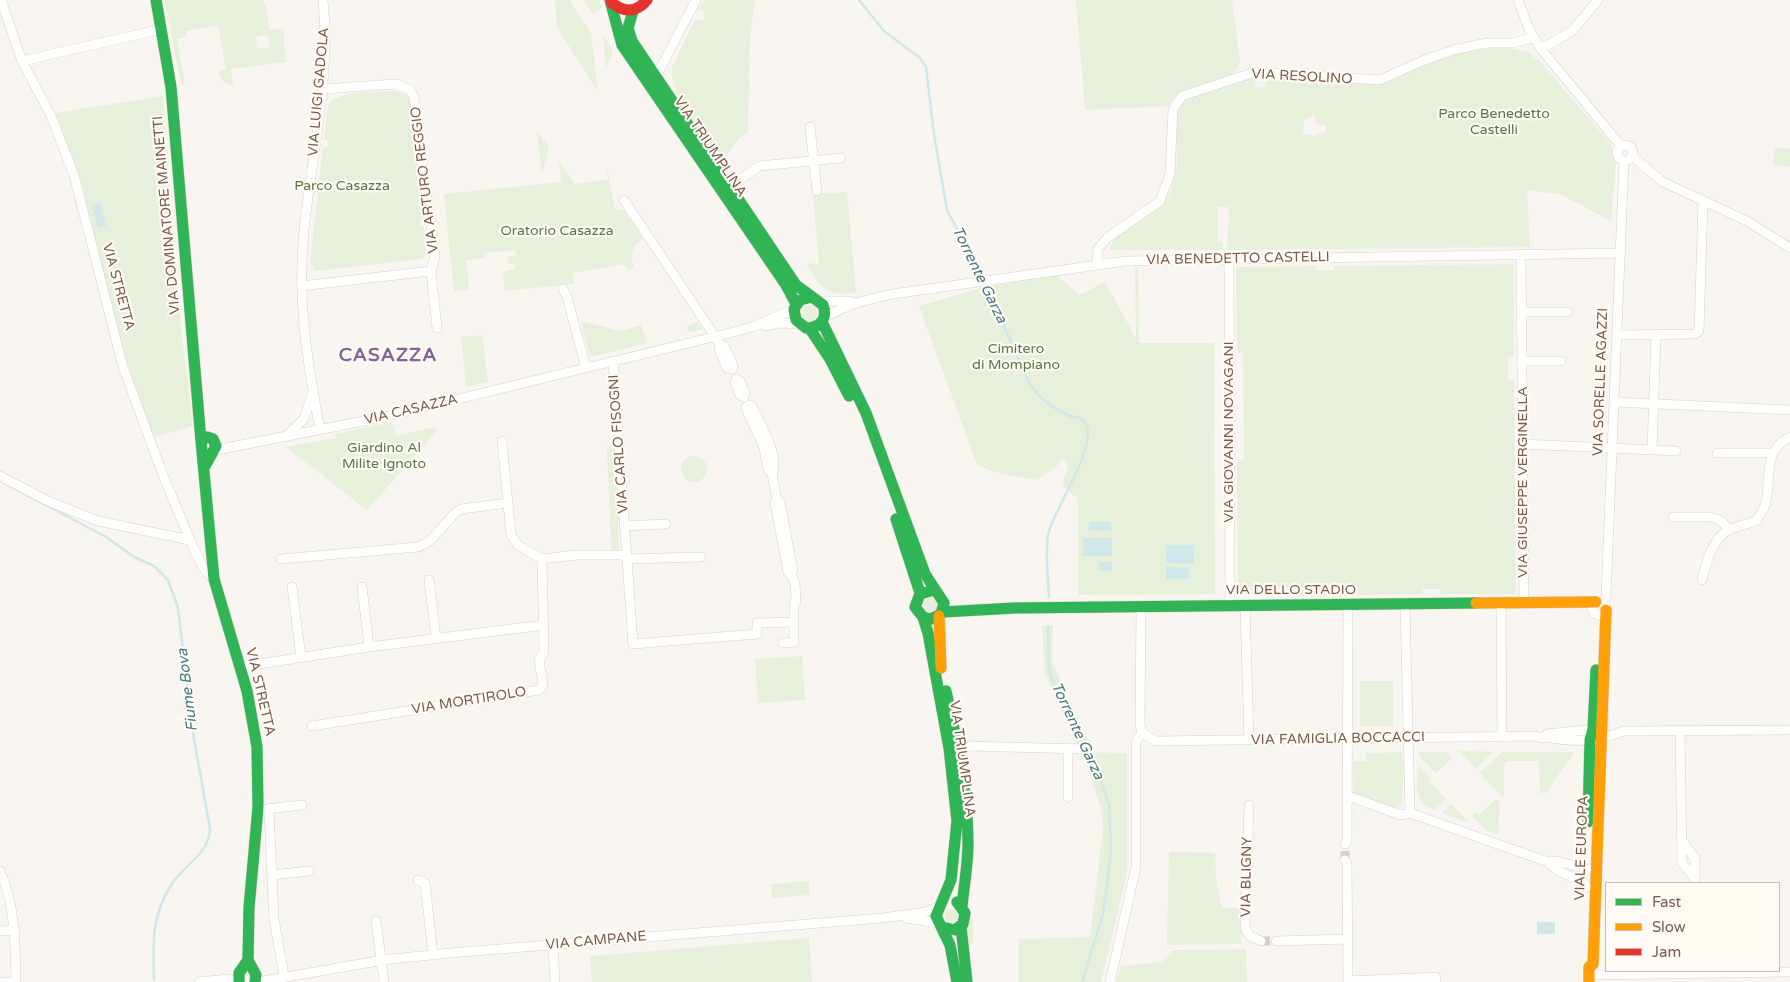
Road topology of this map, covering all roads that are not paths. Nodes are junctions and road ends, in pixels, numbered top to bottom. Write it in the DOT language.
graph roads {
  1 [pos="1,0"];
  2 [pos="156,0"];
  3 [pos="324,0"];
  4 [pos="647,0"];
  5 [pos="696,0"];
  6 [pos="1518,0"];
  7 [pos="1598,0"];
  8 [pos="610,1"];
  9 [pos="633,11"];
  10 [pos="162,29"];
  11 [pos="1533,38"];
  12 [pos="1541,50"];
  13 [pos="22,62"];
  14 [pos="654,75"];
  15 [pos="322,89"];
  16 [pos="810,126"];
  17 [pos="841,158"];
  18 [pos="1628,159"];
  19 [pos="814,161"];
  20 [pos="730,187"];
  21 [pos="817,191"];
  22 [pos="624,200"];
  23 [pos="1703,201"];
  24 [pos="1790,248"];
  25 [pos="1621,253"];
  26 [pos="1521,254"];
  27 [pos="1229,258"];
  28 [pos="1097,265"];
  29 [pos="431,271"];
  30 [pos="301,286"];
  31 [pos="563,289"];
  32 [pos="816,299"];
  33 [pos="859,301"];
  34 [pos="795,307"];
  35 [pos="1521,312"];
  36 [pos="1568,312"];
  37 [pos="823,320"];
  38 [pos="798,324"];
  39 [pos="755,326"];
  40 [pos="437,328"];
  41 [pos="810,329"];
  42 [pos="1619,335"];
  43 [pos="1656,335"];
  44 [pos="718,340"];
  45 [pos="613,361"];
  46 [pos="1522,361"];
  47 [pos="1561,361"];
  48 [pos="586,368"];
  49 [pos="313,392"];
  50 [pos="1615,402"];
  51 [pos="1654,404"];
  52 [pos="1790,410"];
  53 [pos="320,430"];
  54 [pos="287,436"];
  55 [pos="1790,437"];
  56 [pos="502,441"];
  57 [pos="1522,444"];
  58 [pos="209,446"];
  59 [pos="1614,447"];
  60 [pos="1652,450"];
  61 [pos="1676,451"];
  62 [pos="1717,453"];
  63 [pos="1772,453"];
  64 [pos="0,476"];
  65 [pos="508,503"];
  66 [pos="1674,517"];
  67 [pos="666,524"];
  68 [pos="624,526"];
  69 [pos="1729,529"];
  70 [pos="190,540"];
  71 [pos="626,557"];
  72 [pos="701,557"];
  73 [pos="281,559"];
  74 [pos="542,559"];
  75 [pos="214,578"];
  76 [pos="429,580"];
  77 [pos="1702,580"];
  78 [pos="362,586"];
  79 [pos="292,587"];
  80 [pos="934,590"];
  81 [pos="920,593"];
  82 [pos="943,598"];
  83 [pos="1524,603"];
  84 [pos="1404,604"];
  85 [pos="1502,604"];
  86 [pos="1348,605"];
  87 [pos="1142,606"];
  88 [pos="1230,606"];
  89 [pos="1245,606"];
  90 [pos="997,608"];
  91 [pos="1597,608"];
  92 [pos="941,614"];
  93 [pos="923,617"];
  94 [pos="794,622"];
  95 [pos="544,625"];
  96 [pos="436,638"];
  97 [pos="783,643"];
  98 [pos="369,647"];
  99 [pos="301,657"];
  100 [pos="240,666"];
  101 [pos="312,726"];
  102 [pos="1680,730"];
  103 [pos="1790,730"];
  104 [pos="1142,733"];
  105 [pos="1597,734"];
  106 [pos="1502,737"];
  107 [pos="1410,739"];
  108 [pos="956,740"];
  109 [pos="1249,740"];
  110 [pos="1349,740"];
  111 [pos="1068,749"];
  112 [pos="1083,749"];
  113 [pos="1348,796"];
  114 [pos="1068,797"];
  115 [pos="302,805"];
  116 [pos="1249,805"];
  117 [pos="262,808"];
  118 [pos="1410,813"];
  119 [pos="1682,841"];
  120 [pos="1347,843"];
  121 [pos="1347,861"];
  122 [pos="1548,862"];
  123 [pos="1587,869"];
  124 [pos="0,871"];
  125 [pos="308,871"];
  126 [pos="272,876"];
  127 [pos="418,880"];
  128 [pos="1695,880"];
  129 [pos="3,883"];
  130 [pos="1587,887"];
  131 [pos="1594,905"];
  132 [pos="940,906"];
  133 [pos="962,906"];
  134 [pos="898,916"];
  135 [pos="376,921"];
  136 [pos="940,925"];
  137 [pos="960,927"];
  138 [pos="15,930"];
  139 [pos="0,931"];
  140 [pos="1348,939"];
  141 [pos="1261,941"];
  142 [pos="1276,941"];
  143 [pos="553,945"];
  144 [pos="433,955"];
  145 [pos="248,960"];
  146 [pos="382,960"];
  147 [pos="1697,972"];
  148 [pos="1790,972"];
  149 [pos="1589,975"];
  150 [pos="236,977"];
  151 [pos="256,977"];
  152 [pos="1715,978"];
  153 [pos="284,979"];
  154 [pos="1348,981"];
  155 [pos="0,982"];
  156 [pos="16,982"];
  157 [pos="199,982"];
  158 [pos="384,982"];
  159 [pos="555,982"];
  160 [pos="957,982"];
  161 [pos="967,982"];
  162 [pos="1110,982"];
  163 [pos="1436,982"];
  1 -- 13 [label="street, VIA STRETTA"];
  2 -- 10 [label="street, VIA DOMINATORE MAINETTI"];
  3 -- 15 [label="street, VIA LUIGI GADOLA"];
  4 -- 9 [label="street"];
  5 -- 14 [label="street"];
  6 -- 11 [label="street"];
  7 -- 12 [label="street"];
  8 -- 9 [label="street, VIA TRIUMPLINA"];
  8 -- 34 [label="street, VIA TRIUMPLINA"];
  9 -- 14 [label="street, VIA TRIUMPLINA"];
  10 -- 13 [label="street"];
  10 -- 58 [label="street, VIA DOMINATORE MAINETTI"];
  11 -- 12 [label="street"];
  11 -- 28 [label="street, VIA RESOLINO"];
  12 -- 18 [label="street"];
  13 -- 70 [label="street, VIA STRETTA"];
  14 -- 20 [label="street, VIA TRIUMPLINA"];
  15 -- 29 [label="street, VIA ARTURO REGGIO"];
  15 -- 30 [label="street, VIA LUIGI GADOLA"];
  16 -- 19 [label="street"];
  17 -- 19 [label="street"];
  18 -- 23 [label="street"];
  18 -- 25 [label="street, VIA SORELLE AGAZZI"];
  19 -- 20 [label="street"];
  19 -- 21 [label="street"];
  20 -- 32 [label="street, VIA TRIUMPLINA"];
  22 -- 44 [label="street"];
  23 -- 24 [label="street"];
  23 -- 43 [label="street"];
  25 -- 26 [label="street, VIA BENEDETTO CASTELLI"];
  25 -- 42 [label="street, VIA SORELLE AGAZZI"];
  26 -- 27 [label="street, VIA BENEDETTO CASTELLI"];
  26 -- 35 [label="street, VIA GIUSEPPE VERGINELLA"];
  27 -- 28 [label="street, VIA BENEDETTO CASTELLI"];
  27 -- 88 [label="street, VIA GIOVANNI NOVAGANI"];
  28 -- 33 [label="street, VIA BENEDETTO CASTELLI"];
  29 -- 30 [label="street, VIA ARTURO REGGIO"];
  29 -- 40 [label="street, VIA ARTURO REGGIO"];
  30 -- 49 [label="street, VIA LUIGI GADOLA"];
  31 -- 48 [label="street"];
  32 -- 33 [label="street, VIA BENEDETTO CASTELLI"];
  32 -- 34 [label="street"];
  32 -- 37 [label="street"];
  33 -- 37 [label="street, VIA BENEDETTO CASTELLI"];
  34 -- 38 [label="street, VIA TRIUMPLINA"];
  34 -- 39 [label="street, VIA CASAZZA"];
  35 -- 36 [label="street"];
  35 -- 46 [label="street, VIA GIUSEPPE VERGINELLA"];
  37 -- 41 [label="street"];
  37 -- 80 [label="street"];
  38 -- 39 [label="street, VIA CASAZZA"];
  38 -- 41 [label="street"];
  39 -- 44 [label="street, VIA CASAZZA"];
  41 -- 81 [label="street, VIA TRIUMPLINA"];
  42 -- 43 [label="street"];
  42 -- 50 [label="street, VIA SORELLE AGAZZI"];
  43 -- 51 [label="street"];
  44 -- 45 [label="street, VIA CASAZZA"];
  44 -- 94 [label="street"];
  45 -- 48 [label="street, VIA CASAZZA"];
  45 -- 68 [label="street, VIA CARLO FISOGNI"];
  46 -- 47 [label="street"];
  46 -- 57 [label="street, VIA GIUSEPPE VERGINELLA"];
  48 -- 53 [label="street, VIA CASAZZA"];
  49 -- 53 [label="street, VIA LUIGI GADOLA"];
  49 -- 54 [label="street, VIA LUIGI GADOLA"];
  50 -- 51 [label="street"];
  50 -- 59 [label="street, VIA SORELLE AGAZZI"];
  51 -- 52 [label="street"];
  51 -- 60 [label="street"];
  53 -- 54 [label="street, VIA CASAZZA"];
  54 -- 58 [label="street, VIA CASAZZA"];
  55 -- 63 [label="street"];
  56 -- 65 [label="street"];
  57 -- 59 [label="street"];
  57 -- 83 [label="street, VIA GIUSEPPE VERGINELLA"];
  58 -- 75 [label="street, VIA STRETTA"];
  59 -- 60 [label="street"];
  59 -- 91 [label="street, VIA SORELLE AGAZZI"];
  60 -- 61 [label="street"];
  62 -- 63 [label="street"];
  63 -- 69 [label="street"];
  64 -- 70 [label="street"];
  65 -- 73 [label="street"];
  65 -- 74 [label="street"];
  66 -- 69 [label="street"];
  67 -- 68 [label="street, VIA CARLO FISOGNI"];
  68 -- 71 [label="street, VIA CARLO FISOGNI"];
  69 -- 77 [label="street"];
  70 -- 75 [label="street, VIA STRETTA"];
  71 -- 72 [label="street"];
  71 -- 74 [label="street"];
  71 -- 94 [label="street, VIA CARLO FISOGNI"];
  74 -- 95 [label="street"];
  75 -- 100 [label="street, VIA STRETTA"];
  76 -- 96 [label="street"];
  78 -- 98 [label="street"];
  79 -- 99 [label="street"];
  80 -- 81 [label="street"];
  80 -- 82 [label="street"];
  81 -- 93 [label="street, VIA TRIUMPLINA"];
  82 -- 90 [label="street, VIA DELLO STADIO"];
  82 -- 92 [label="street, VIA TRIUMPLINA"];
  83 -- 85 [label="street, VIA DELLO STADIO"];
  83 -- 91 [label="street, VIA DELLO STADIO"];
  84 -- 85 [label="street, VIA DELLO STADIO"];
  84 -- 86 [label="street, VIA DELLO STADIO"];
  84 -- 107 [label="street"];
  85 -- 106 [label="street"];
  86 -- 89 [label="street, VIA DELLO STADIO"];
  86 -- 110 [label="street"];
  87 -- 88 [label="street, VIA DELLO STADIO"];
  87 -- 90 [label="street, VIA DELLO STADIO"];
  87 -- 104 [label="street"];
  88 -- 89 [label="street, VIA DELLO STADIO"];
  89 -- 109 [label="street"];
  90 -- 92 [label="street, VIA DELLO STADIO"];
  91 -- 105 [label="street, VIA SORELLE AGAZZI"];
  92 -- 93 [label="street"];
  92 -- 108 [label="street, VIA TRIUMPLINA"];
  93 -- 132 [label="street, VIA TRIUMPLINA"];
  94 -- 97 [label="street"];
  95 -- 96 [label="street"];
  95 -- 101 [label="street, VIA MORTIROLO"];
  96 -- 98 [label="street"];
  98 -- 99 [label="street"];
  99 -- 100 [label="street"];
  100 -- 117 [label="street, VIA STRETTA"];
  102 -- 103 [label="street, VIA FAMIGLIA BOCCACCI"];
  102 -- 105 [label="street, VIA FAMIGLIA BOCCACCI"];
  102 -- 119 [label="street"];
  104 -- 109 [label="street, VIA FAMIGLIA BOCCACCI"];
  104 -- 162 [label="street"];
  105 -- 106 [label="street, VIA FAMIGLIA BOCCACCI"];
  105 -- 123 [label="street, VIALE EUROPA"];
  105 -- 131 [label="street, VIALE EUROPA"];
  106 -- 107 [label="street, VIA FAMIGLIA BOCCACCI"];
  107 -- 110 [label="street, VIA FAMIGLIA BOCCACCI"];
  107 -- 118 [label="street"];
  108 -- 111 [label="street, VIA TRIUMPLINA"];
  108 -- 133 [label="street, VIA TRIUMPLINA"];
  109 -- 110 [label="street, VIA FAMIGLIA BOCCACCI"];
  110 -- 113 [label="street"];
  111 -- 112 [label="street, VIA TRIUMPLINA"];
  111 -- 114 [label="street"];
  113 -- 118 [label="street"];
  113 -- 120 [label="street"];
  115 -- 117 [label="street"];
  116 -- 141 [label="street, VIA BLIGNY"];
  117 -- 126 [label="street, VIA STRETTA"];
  117 -- 145 [label="street"];
  118 -- 122 [label="street"];
  119 -- 128 [label="street"];
  119 -- 128 [label="street"];
  121 -- 140 [label="street"];
  122 -- 123 [label="street"];
  122 -- 130 [label="street"];
  123 -- 130 [label="street, VIALE EUROPA"];
  123 -- 131 [label="street"];
  124 -- 129 [label="street"];
  125 -- 126 [label="street"];
  126 -- 153 [label="street, VIA STRETTA"];
  127 -- 144 [label="street"];
  129 -- 138 [label="street"];
  130 -- 149 [label="street, VIALE EUROPA"];
  131 -- 149 [label="street, VIALE EUROPA"];
  132 -- 133 [label="street"];
  132 -- 134 [label="street, VIA CAMPANE"];
  132 -- 136 [label="street, VIA TRIUMPLINA"];
  133 -- 137 [label="street, VIA TRIUMPLINA"];
  134 -- 136 [label="street, VIA CAMPANE"];
  134 -- 143 [label="street, VIA CAMPANE"];
  135 -- 146 [label="street"];
  136 -- 137 [label="street"];
  136 -- 160 [label="street, VIA TRIUMPLINA"];
  137 -- 161 [label="street, VIA TRIUMPLINA"];
  138 -- 139 [label="street"];
  138 -- 156 [label="street"];
  140 -- 142 [label="street"];
  140 -- 154 [label="street"];
  143 -- 144 [label="street, VIA CAMPANE"];
  143 -- 159 [label="street"];
  144 -- 146 [label="street, VIA CAMPANE"];
  145 -- 150 [label="street"];
  145 -- 151 [label="street"];
  146 -- 153 [label="street, VIA CAMPANE"];
  146 -- 158 [label="street"];
  147 -- 149 [label="street"];
  147 -- 152 [label="street"];
  148 -- 152 [label="street"];
  150 -- 151 [label="street"];
  150 -- 157 [label="street"];
  151 -- 153 [label="street, VIA CAMPANE"];
  154 -- 163 [label="street"];
  155 -- 156 [label="street"];
}
